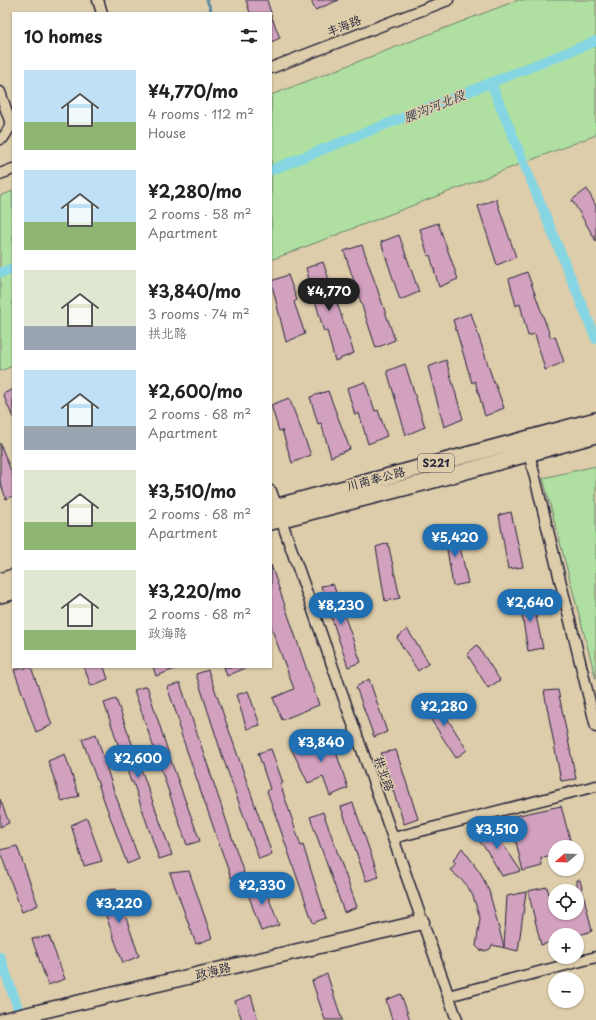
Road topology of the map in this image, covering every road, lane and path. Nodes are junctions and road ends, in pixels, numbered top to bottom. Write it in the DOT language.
graph roads {
  1 [pos="98,0"];
  2 [pos="448,0"];
  3 [pos="102,12"];
  4 [pos="272,68"];
  5 [pos="0,92"];
  6 [pos="0,139"];
  7 [pos="12,169"];
  8 [pos="0,174"];
  9 [pos="596,420"];
  10 [pos="596,435"];
  11 [pos="529,453"];
  12 [pos="272,497"];
  13 [pos="275,514"];
  14 [pos="12,577"];
  15 [pos="0,581"];
  16 [pos="12,592"];
  17 [pos="0,595"];
  18 [pos="596,727"];
  19 [pos="596,786"];
  20 [pos="393,838"];
  21 [pos="422,922"];
  22 [pos="596,957"];
  23 [pos="448,996"];
  24 [pos="4,1020"];
  25 [pos="457,1020"];
  1 -- 3 [label="street"];
  2 -- 4 [label="street, 丰海路"];
  5 -- 6 [label="street"];
  7 -- 8 [label="street"];
  9 -- 13 [label="main road, 川南奉公路 / S221"];
  10 -- 11 [label="main road, 川南奉公路 / S221"];
  11 -- 13 [label="main road, 川南奉公路 / S221"];
  11 -- 18 [label="street"];
  12 -- 13 [label="street, 拱北路"];
  13 -- 20 [label="street, 拱北路"];
  14 -- 15 [label="main road"];
  16 -- 17 [label="main road"];
  19 -- 20 [label="street"];
  20 -- 21 [label="street, 拱北路"];
  21 -- 23 [label="street, 拱北路"];
  21 -- 24 [label="street, 政海路"];
  22 -- 23 [label="street"];
  23 -- 25 [label="street, 拱北路"];
}
